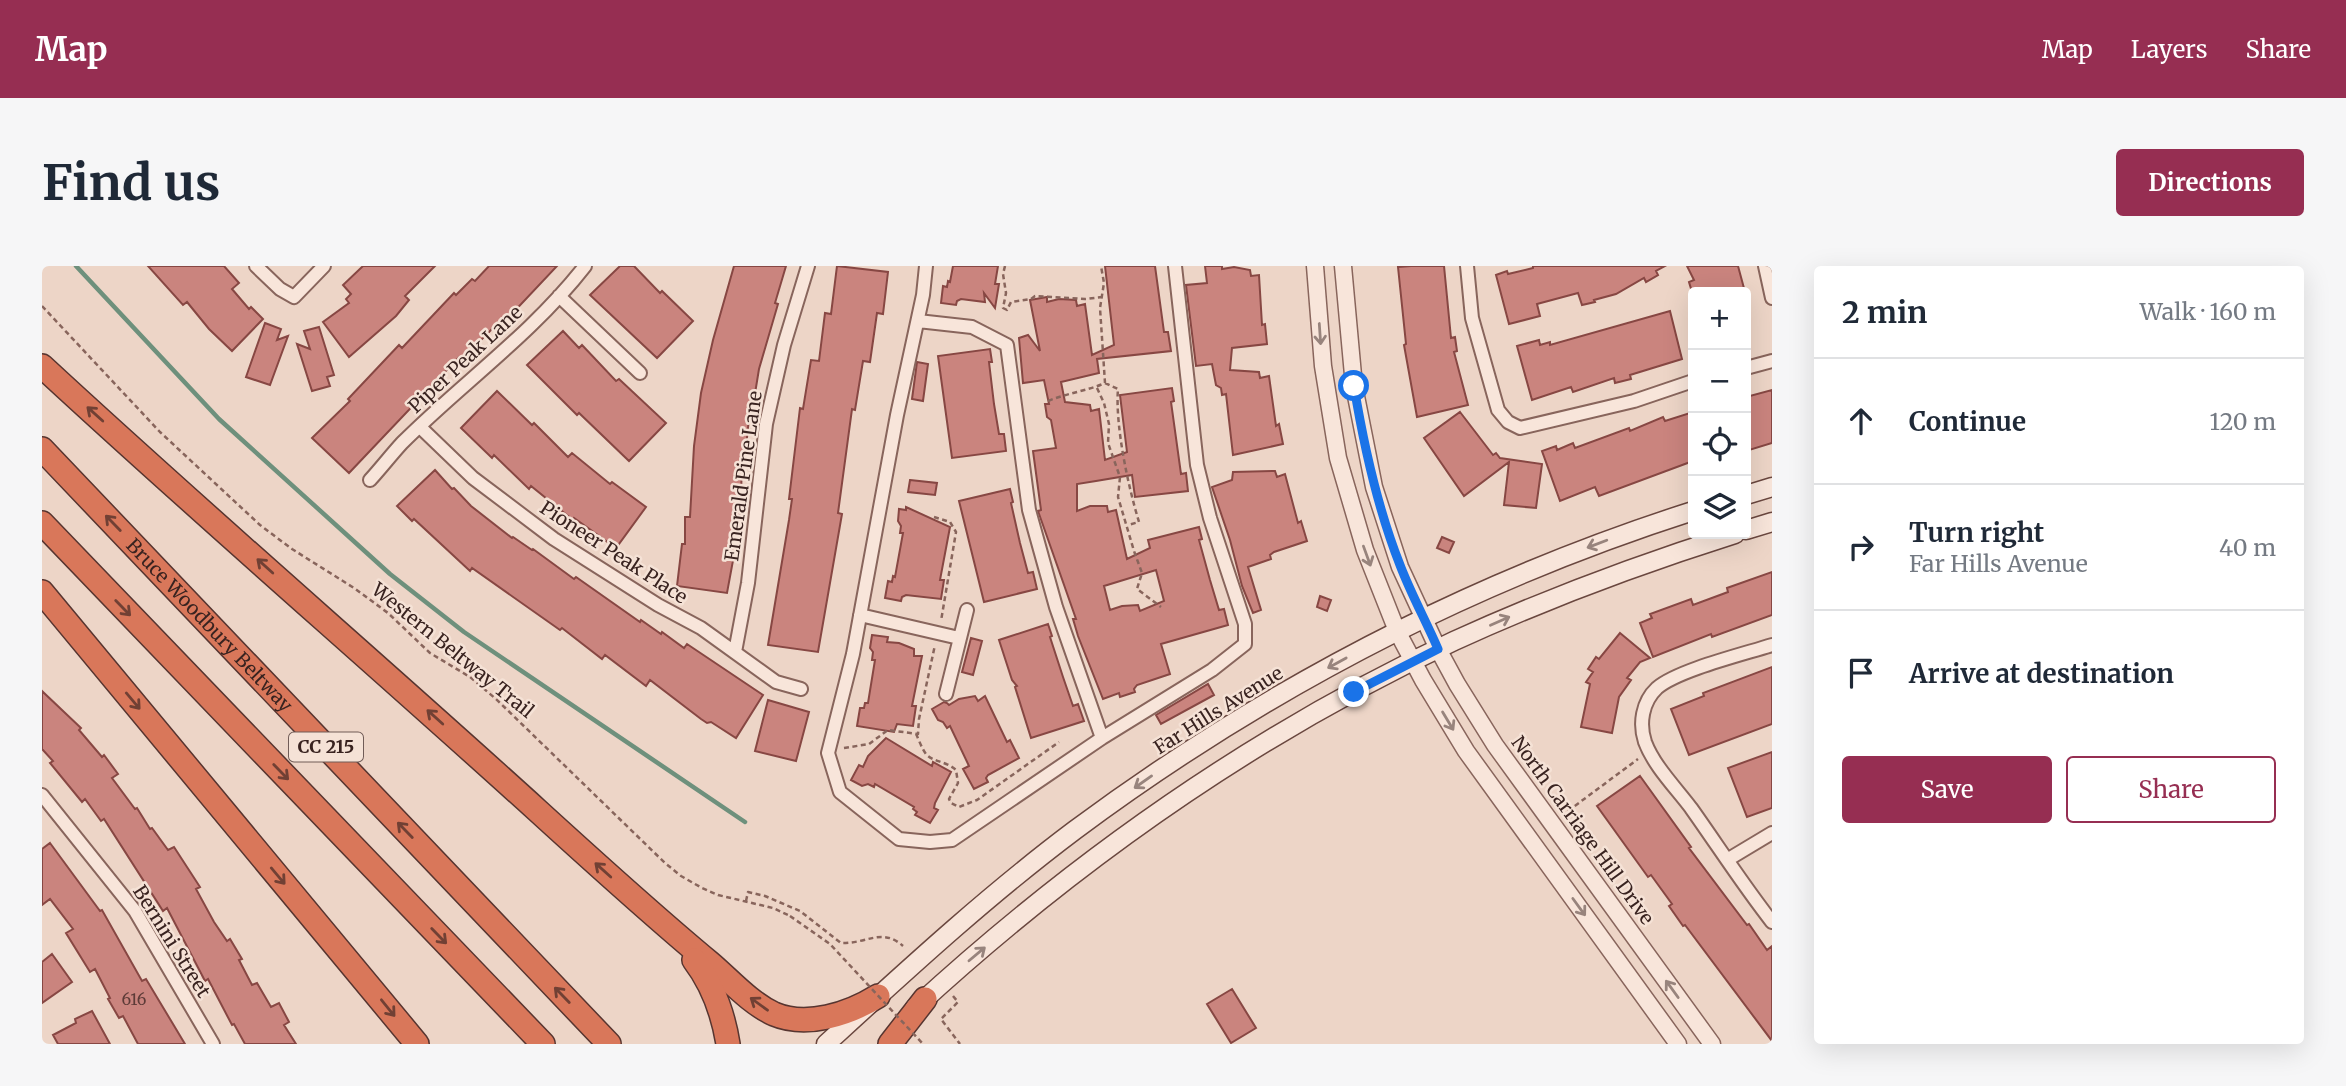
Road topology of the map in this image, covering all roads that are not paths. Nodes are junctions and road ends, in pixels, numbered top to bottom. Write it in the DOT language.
graph roads {
  1 [pos="256,266"];
  2 [pos="324,266"];
  3 [pos="585,266"];
  4 [pos="807,266"];
  5 [pos="926,266"];
  6 [pos="1175,266"];
  7 [pos="1315,266"];
  8 [pos="1343,266"];
  9 [pos="1467,266"];
  10 [pos="1765,266"];
  11 [pos="559,296"];
  12 [pos="1772,298"];
  13 [pos="918,321"];
  14 [pos="1772,361"];
  15 [pos="42,366"];
  16 [pos="1751,367"];
  17 [pos="640,373"];
  18 [pos="1688,383"];
  19 [pos="420,427"];
  20 [pos="42,449"];
  21 [pos="370,480"];
  22 [pos="1772,487"];
  23 [pos="1751,493"];
  24 [pos="1688,513"];
  25 [pos="1772,522"];
  26 [pos="42,523"];
  27 [pos="1751,528"];
  28 [pos="1720,539"];
  29 [pos="42,592"];
  30 [pos="967,610"];
  31 [pos="860,615"];
  32 [pos="1431,633"];
  33 [pos="959,638"];
  34 [pos="1772,645"];
  35 [pos="1405,647"];
  36 [pos="735,652"];
  37 [pos="801,690"];
  38 [pos="946,694"];
  39 [pos="1102,738"];
  40 [pos="42,795"];
  41 [pos="1772,833"];
  42 [pos="1727,860"];
  43 [pos="653,916"];
  44 [pos="1772,922"];
  45 [pos="878,996"];
  46 [pos="925,999"];
  47 [pos="213,1044"];
  48 [pos="417,1044"];
  49 [pos="543,1044"];
  50 [pos="609,1044"];
  51 [pos="728,1044"];
  52 [pos="826,1044"];
  53 [pos="877,1044"];
  54 [pos="890,1044"];
  55 [pos="1678,1044"];
  56 [pos="1712,1044"];
  1 -- 2 [label="street"];
  3 -- 11 [label="street, Piper Peak Lane"];
  4 -- 36 [label="street, Emerald Pine Lane"];
  5 -- 13 [label="street"];
  6 -- 39 [label="street"];
  7 -- 35 [label="street, one-way"];
  8 -- 32 [label="street, North Carriage Hill Drive"];
  9 -- 18 [label="street"];
  10 -- 12 [label="street"];
  11 -- 17 [label="street"];
  11 -- 19 [label="street, Piper Peak Lane"];
  13 -- 31 [label="street"];
  13 -- 39 [label="street"];
  14 -- 16 [label="street"];
  43 -- 15 [label="highway, one-way"];
  19 -- 21 [label="street, Piper Peak Lane"];
  19 -- 36 [label="street, Pioneer Peak Place"];
  50 -- 20 [label="highway, Bruce Woodbury Beltway / CC 215, one-way"];
  22 -- 23 [label="main road"];
  24 -- 32 [label="main road, Far Hills Avenue, one-way"];
  25 -- 27 [label="main road"];
  26 -- 49 [label="highway, CC 215, one-way"];
  32 -- 28 [label="main road, Far Hills Avenue, one-way"];
  29 -- 48 [label="highway, one-way"];
  30 -- 33 [label="street"];
  31 -- 33 [label="street"];
  31 -- 39 [label="street"];
  32 -- 35 [label="main road, Far Hills Avenue"];
  32 -- 35 [label="main road, Far Hills Avenue"];
  56 -- 32 [label="street, North Carriage Hill Drive, one-way"];
  33 -- 38 [label="street"];
  34 -- 42 [label="street"];
  35 -- 45 [label="main road, Far Hills Avenue, one-way"];
  46 -- 35 [label="main road, Far Hills Avenue, one-way"];
  35 -- 55 [label="street, one-way"];
  36 -- 37 [label="street, Pioneer Peak Place"];
  40 -- 47 [label="street, Bernini Street"];
  41 -- 42 [label="street"];
  42 -- 44 [label="street"];
  45 -- 43 [label="highway, one-way"];
  43 -- 51 [label="highway"];
  45 -- 52 [label="main road, Far Hills Avenue"];
  46 -- 53 [label="main road, Far Hills Avenue"];
  46 -- 54 [label="highway"];
}
